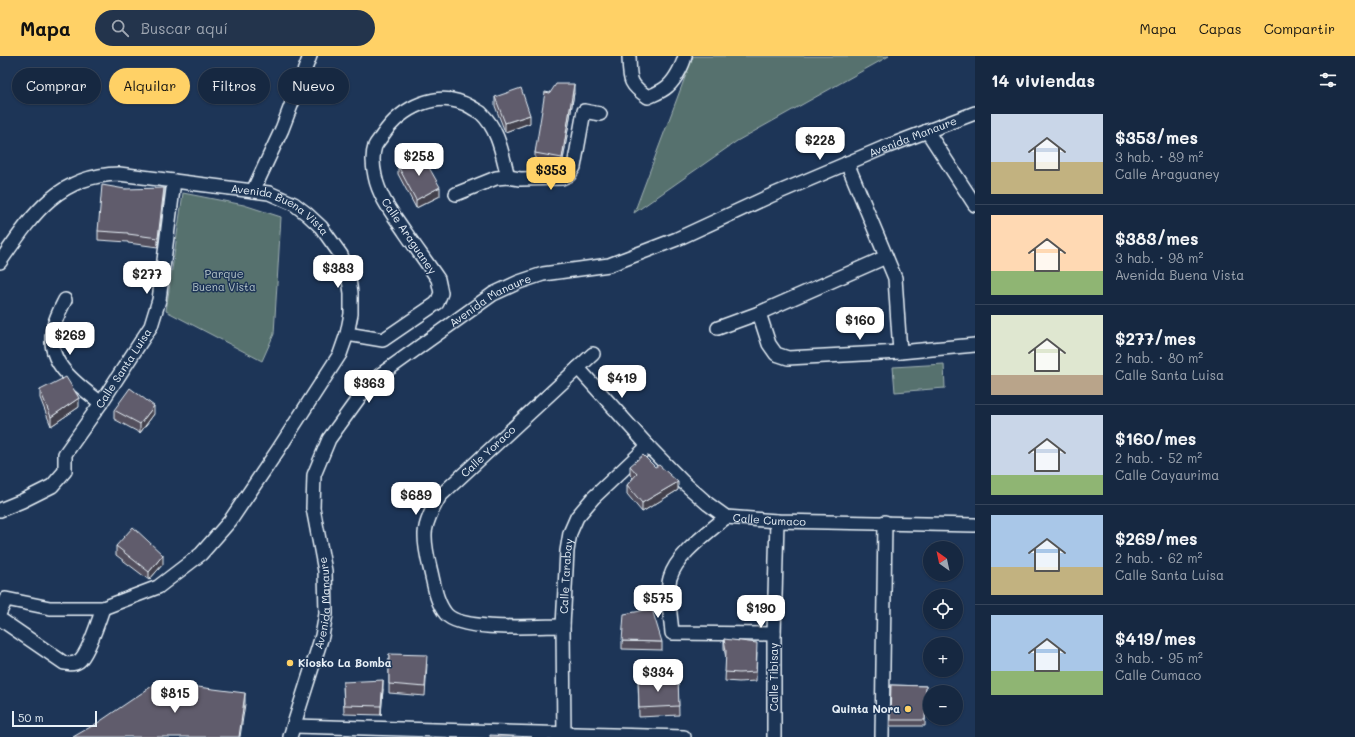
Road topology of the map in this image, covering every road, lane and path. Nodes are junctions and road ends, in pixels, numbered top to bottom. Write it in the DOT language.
graph roads {
  1 [pos="310,56"];
  2 [pos="629,56"];
  3 [pos="685,56"];
  4 [pos="975,113"];
  5 [pos="600,114"];
  6 [pos="927,130"];
  7 [pos="847,163"];
  8 [pos="508,177"];
  9 [pos="174,181"];
  10 [pos="254,191"];
  11 [pos="456,194"];
  12 [pos="975,205"];
  13 [pos="886,257"];
  14 [pos="0,262"];
  15 [pos="65,300"];
  16 [pos="759,313"];
  17 [pos="718,328"];
  18 [pos="347,334"];
  19 [pos="975,345"];
  20 [pos="900,352"];
  21 [pos="593,354"];
  22 [pos="578,368"];
  23 [pos="101,403"];
  24 [pos="648,446"];
  25 [pos="0,510"];
  26 [pos="726,517"];
  27 [pos="777,521"];
  28 [pos="885,522"];
  29 [pos="975,525"];
  30 [pos="103,608"];
  31 [pos="0,612"];
  32 [pos="0,619"];
  33 [pos="563,626"];
  34 [pos="774,634"];
  35 [pos="292,731"];
  36 [pos="564,736"];
  37 [pos="684,737"];
  38 [pos="774,737"];
  39 [pos="882,737"];
  1 -- 10 [label="street"];
  2 -- 3 [label="street"];
  4 -- 6 [label="street, Avenida Manaure"];
  5 -- 8 [label="street"];
  6 -- 7 [label="street, Avenida Manaure"];
  6 -- 12 [label="street"];
  7 -- 13 [label="street"];
  7 -- 35 [label="street, Avenida Manaure"];
  8 -- 11 [label="street"];
  8 -- 18 [label="street, Calle Araguaney"];
  9 -- 10 [label="street, Avenida Buena Vista"];
  9 -- 14 [label="street, Avenida Buena Vista"];
  9 -- 23 [label="street, Calle Santa Luisa"];
  10 -- 18 [label="street, Avenida Buena Vista"];
  13 -- 16 [label="street"];
  13 -- 20 [label="street"];
  15 -- 23 [label="street"];
  16 -- 17 [label="street"];
  16 -- 20 [label="street"];
  18 -- 30 [label="street, Avenida Buena Vista"];
  19 -- 20 [label="street"];
  21 -- 22 [label="street, Calle Yoraco"];
  22 -- 24 [label="street, Calle Cumaco"];
  22 -- 33 [label="street, Calle Yoraco"];
  23 -- 25 [label="street, Calle Santa Luisa"];
  24 -- 26 [label="street, Calle Cumaco"];
  24 -- 33 [label="street, Calle Tarabay"];
  26 -- 27 [label="street, Calle Cumaco"];
  26 -- 34 [label="street"];
  27 -- 28 [label="street, Calle Cumaco"];
  27 -- 34 [label="street, Calle Tibisay"];
  28 -- 29 [label="street, Calle Cumaco"];
  28 -- 39 [label="street"];
  30 -- 31 [label="street, Avenida Buena Vista"];
  30 -- 32 [label="street"];
  33 -- 36 [label="street, Calle Tarabay"];
  34 -- 38 [label="street, Calle Tibisay"];
  35 -- 36 [label="street"];
  36 -- 37 [label="street"];
}
